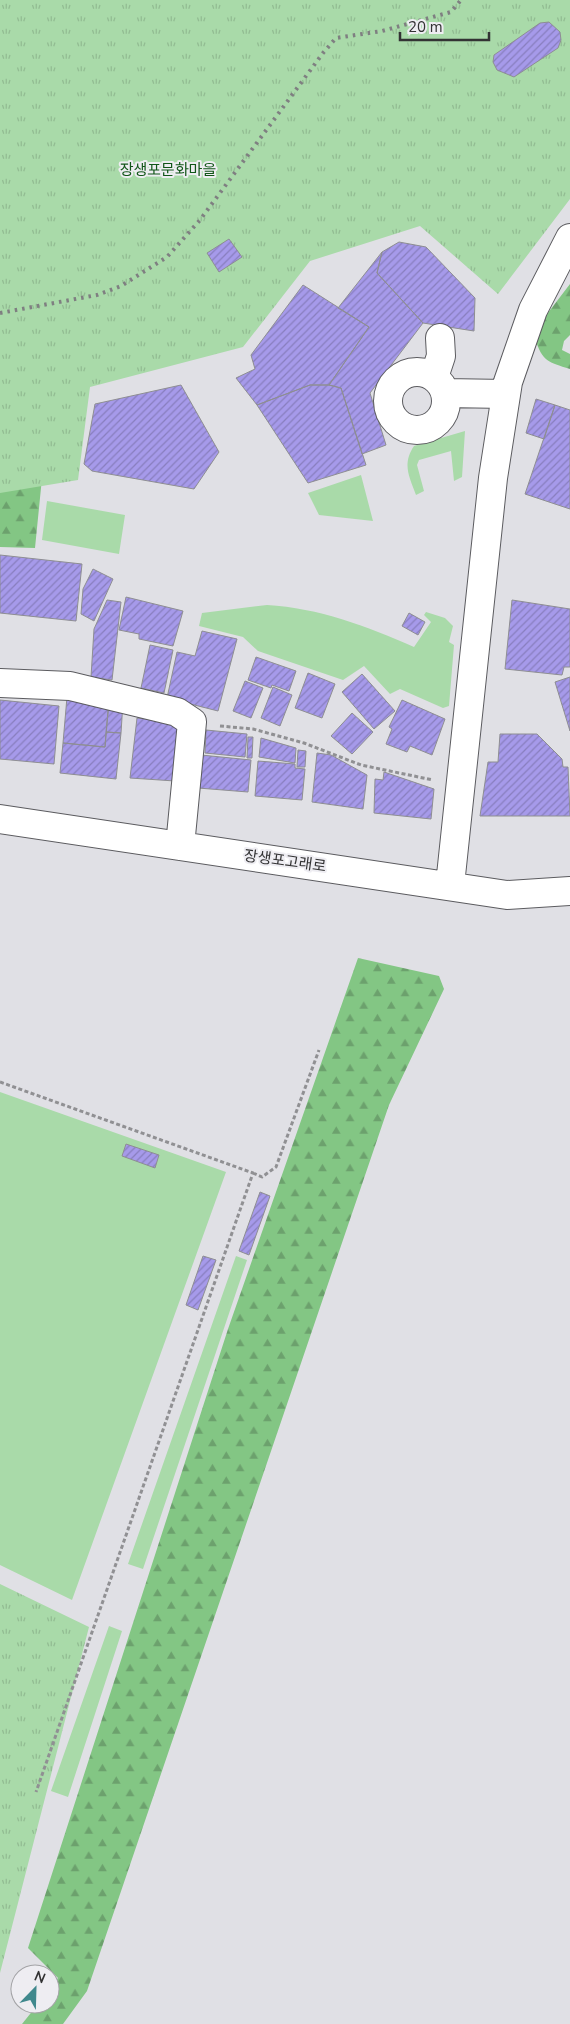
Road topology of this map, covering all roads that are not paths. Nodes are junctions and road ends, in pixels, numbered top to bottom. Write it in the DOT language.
graph roads {
  1 [pos="570,238"];
  2 [pos="433,337"];
  3 [pos="506,394"];
  4 [pos="0,683"];
  5 [pos="0,819"];
  6 [pos="180,846"];
  7 [pos="450,885"];
  8 [pos="570,891"];
  1 -- 3 [label="street"];
  2 -- 3 [label="street"];
  3 -- 7 [label="street"];
  4 -- 6 [label="street"];
  5 -- 6 [label="street, 장생포고래로"];
  6 -- 7 [label="street, 장생포고래로"];
  7 -- 8 [label="street, 장생포고래로"];
}
